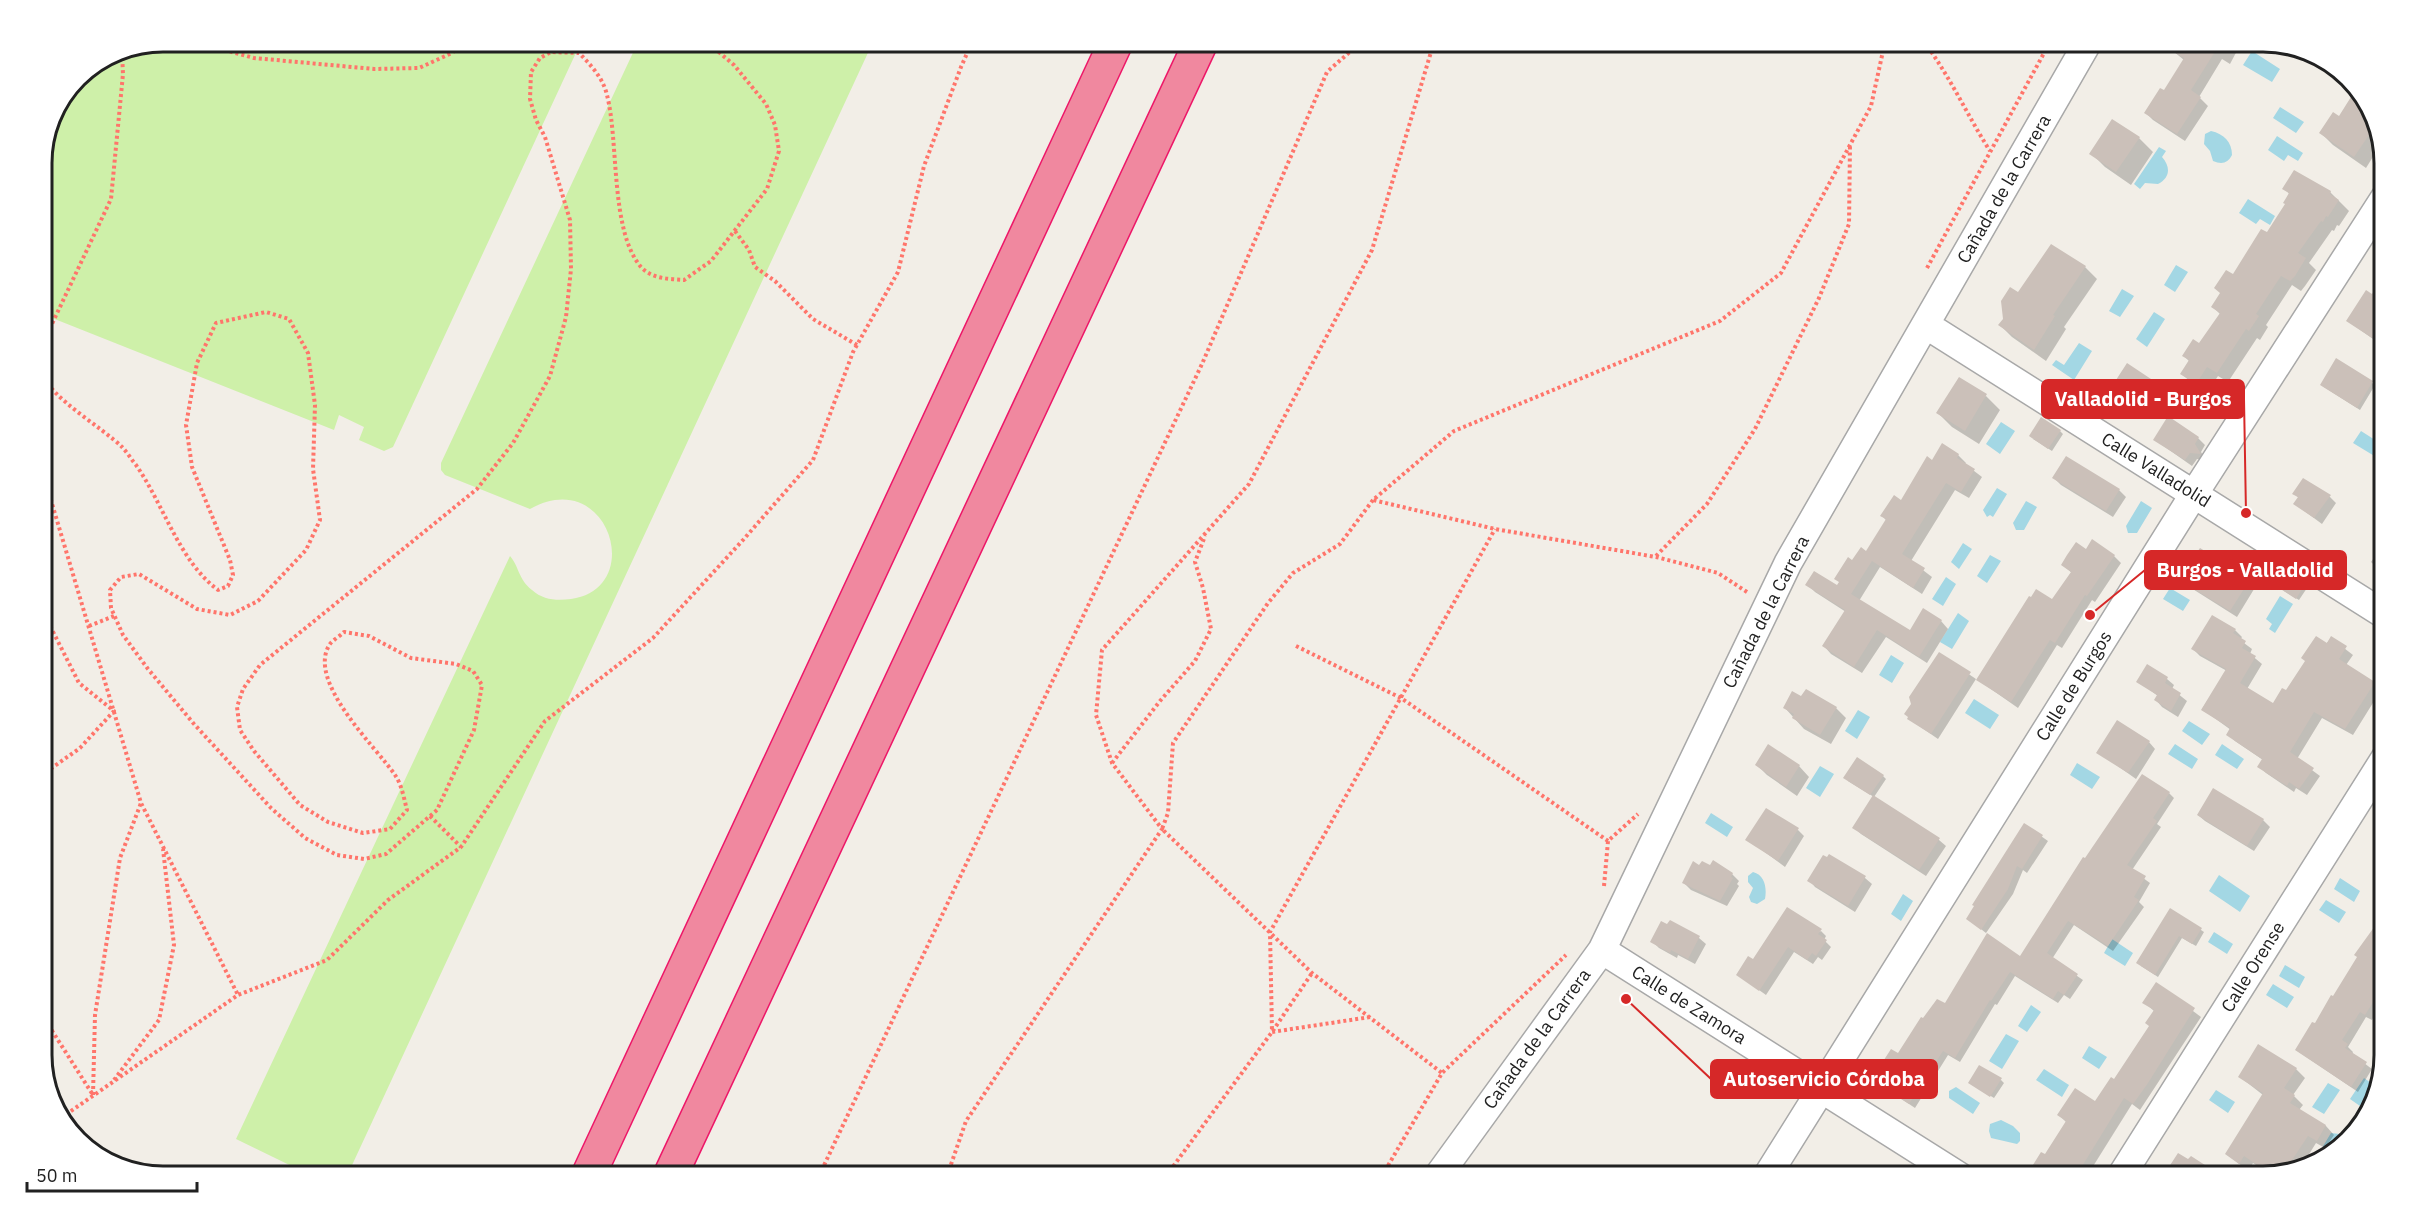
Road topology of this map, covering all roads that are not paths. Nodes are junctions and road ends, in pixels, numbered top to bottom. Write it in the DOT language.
graph roads {
  1 [pos="2082,52"];
  2 [pos="1111,53"];
  3 [pos="1196,53"];
  4 [pos="2374,214"];
  5 [pos="1926,325"];
  6 [pos="2194,494"];
  7 [pos="2374,608"];
  8 [pos="2374,775"];
  9 [pos="1602,950"];
  10 [pos="1822,1090"];
  11 [pos="593,1166"];
  12 [pos="675,1166"];
  13 [pos="1445,1166"];
  14 [pos="1773,1166"];
  15 [pos="1943,1166"];
  16 [pos="2127,1166"];
  1 -- 5 [label="street, Cañada de la Carrera"];
  2 -- 11 [label="highway"];
  3 -- 12 [label="highway"];
  4 -- 6 [label="street, Calle de Burgos"];
  5 -- 6 [label="street, Calle Valladolid"];
  5 -- 9 [label="street, Cañada de la Carrera"];
  6 -- 7 [label="street, Calle Valladolid"];
  6 -- 10 [label="street, Calle de Burgos"];
  8 -- 16 [label="street, Calle Orense"];
  9 -- 10 [label="street, Calle de Zamora"];
  9 -- 13 [label="street, Cañada de la Carrera"];
  10 -- 14 [label="street, Calle de Burgos"];
  10 -- 15 [label="street, Calle de Zamora"];
}
